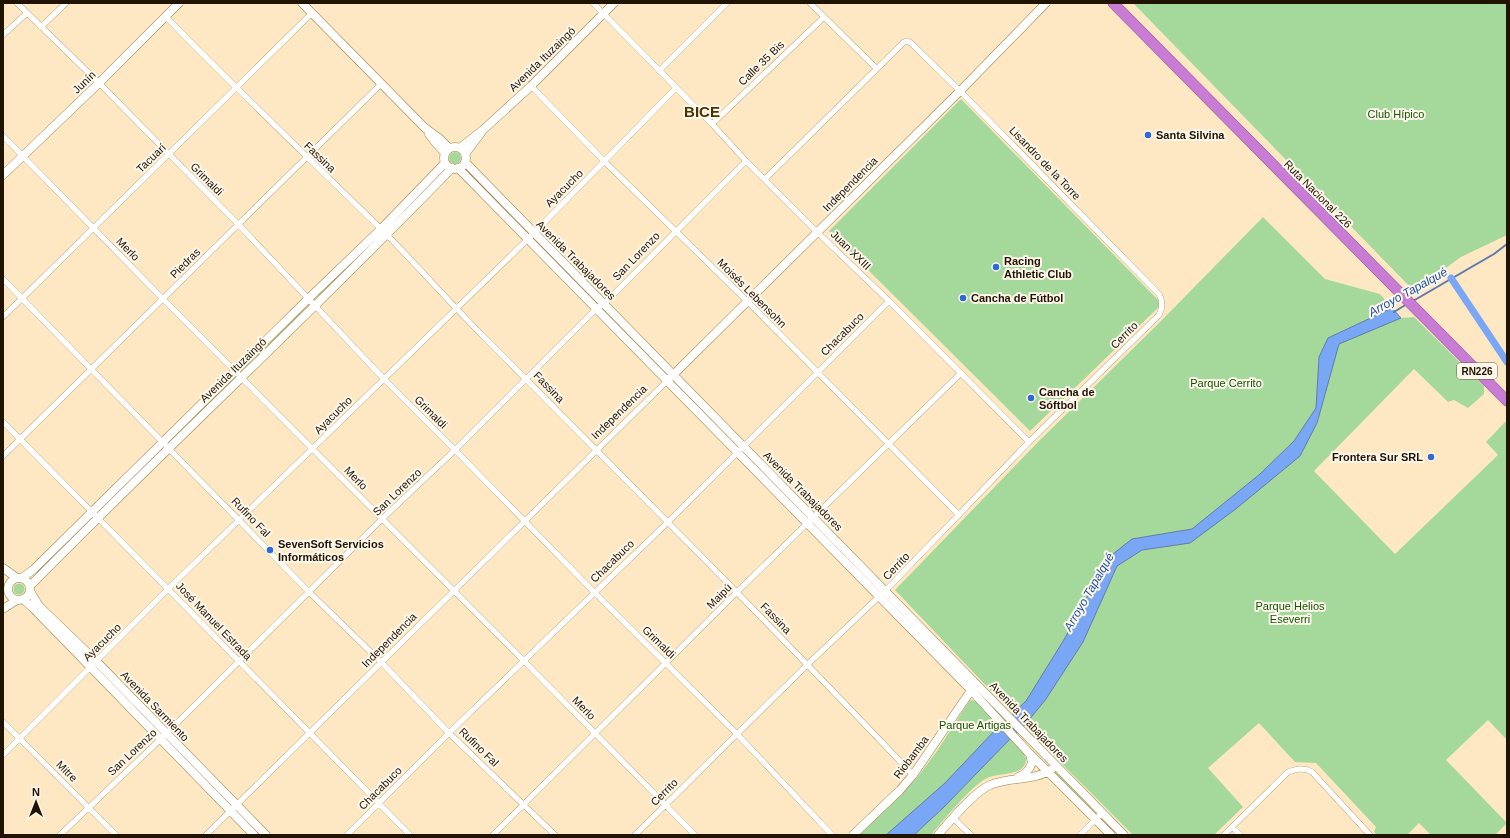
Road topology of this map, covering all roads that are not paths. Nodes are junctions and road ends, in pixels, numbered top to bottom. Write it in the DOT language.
graph roads {
  1 [pos="17,3"];
  2 [pos="66,3"];
  3 [pos="179,3"];
  4 [pos="302,3"];
  5 [pos="593,3"];
  6 [pos="614,3"];
  7 [pos="727,3"];
  8 [pos="810,3"];
  9 [pos="1046,3"];
  10 [pos="1113,3"];
  11 [pos="27,13"];
  12 [pos="312,13"];
  13 [pos="604,14"];
  14 [pos="166,17"];
  15 [pos="824,17"];
  16 [pos="41,27"];
  17 [pos="3,35"];
  18 [pos="876,68"];
  19 [pos="659,71"];
  20 [pos="99,83"];
  21 [pos="381,84"];
  22 [pos="531,86"];
  23 [pos="676,88"];
  24 [pos="236,89"];
  25 [pos="960,91"];
  26 [pos="712,124"];
  27 [pos="3,136"];
  28 [pos="447,151"];
  29 [pos="169,154"];
  30 [pos="463,155"];
  31 [pos="23,156"];
  32 [pos="306,157"];
  33 [pos="746,161"];
  34 [pos="605,162"];
  35 [pos="452,166"];
  36 [pos="3,175"];
  37 [pos="765,179"];
  38 [pos="238,224"];
  39 [pos="93,228"];
  40 [pos="675,230"];
  41 [pos="384,232"];
  42 [pos="817,232"];
  43 [pos="531,236"];
  44 [pos="3,279"];
  45 [pos="22,298"];
  46 [pos="163,299"];
  47 [pos="308,299"];
  48 [pos="747,301"];
  49 [pos="889,301"];
  50 [pos="1162,304"];
  51 [pos="315,306"];
  52 [pos="600,306"];
  53 [pos="456,309"];
  54 [pos="3,317"];
  55 [pos="90,368"];
  56 [pos="235,371"];
  57 [pos="818,372"];
  58 [pos="961,373"];
  59 [pos="242,377"];
  60 [pos="671,377"];
  61 [pos="383,378"];
  62 [pos="526,378"];
  63 [pos="1507,401"];
  64 [pos="3,422"];
  65 [pos="20,439"];
  66 [pos="1029,442"];
  67 [pos="889,444"];
  68 [pos="166,445"];
  69 [pos="743,446"];
  70 [pos="313,449"];
  71 [pos="455,450"];
  72 [pos="596,450"];
  73 [pos="737,452"];
  74 [pos="3,456"];
  75 [pos="94,515"];
  76 [pos="959,515"];
  77 [pos="814,518"];
  78 [pos="382,519"];
  79 [pos="240,520"];
  80 [pos="525,521"];
  81 [pos="667,522"];
  82 [pos="807,524"];
  83 [pos="3,568"];
  84 [pos="20,578"];
  85 [pos="6,586"];
  86 [pos="30,588"];
  87 [pos="168,589"];
  88 [pos="886,590"];
  89 [pos="453,591"];
  90 [pos="309,592"];
  91 [pos="594,592"];
  92 [pos="737,592"];
  93 [pos="879,597"];
  94 [pos="3,599"];
  95 [pos="20,600"];
  96 [pos="3,610"];
  97 [pos="524,661"];
  98 [pos="240,662"];
  99 [pos="381,662"];
  100 [pos="667,663"];
  101 [pos="93,664"];
  102 [pos="808,664"];
  103 [pos="973,687"];
  104 [pos="988,701"];
  105 [pos="3,722"];
  106 [pos="310,733"];
  107 [pos="449,733"];
  108 [pos="166,734"];
  109 [pos="596,734"];
  110 [pos="737,734"];
  111 [pos="19,739"];
  112 [pos="160,740"];
  113 [pos="1028,751"];
  114 [pos="3,754"];
  115 [pos="1056,766"];
  116 [pos="1048,772"];
  117 [pos="913,775"];
  118 [pos="1016,779"];
  119 [pos="379,804"];
  120 [pos="524,804"];
  121 [pos="237,805"];
  122 [pos="665,805"];
  123 [pos="89,807"];
  124 [pos="230,811"];
  125 [pos="1102,813"];
  126 [pos="953,818"];
  127 [pos="1095,820"];
  128 [pos="1232,827"];
  129 [pos="60,835"];
  130 [pos="116,835"];
  131 [pos="206,835"];
  132 [pos="254,835"];
  133 [pos="266,835"];
  134 [pos="347,835"];
  135 [pos="410,835"];
  136 [pos="493,835"];
  137 [pos="555,835"];
  138 [pos="635,835"];
  139 [pos="694,835"];
  140 [pos="832,835"];
  141 [pos="853,835"];
  142 [pos="938,835"];
  143 [pos="971,835"];
  144 [pos="1080,835"];
  145 [pos="1110,835"];
  146 [pos="1124,835"];
  147 [pos="1224,835"];
  148 [pos="1240,835"];
  149 [pos="1369,835"];
  1 -- 11 [label="street, Grimaldi"];
  2 -- 16 [label="street"];
  3 -- 14 [label="main road, Junín"];
  4 -- 12 [label="main road"];
  5 -- 13 [label="street, Juan XXIII"];
  6 -- 13 [label="main road, Avenida Ituzaingó"];
  7 -- 19 [label="street"];
  8 -- 15 [label="street"];
  9 -- 25 [label="main road, Independencia"];
  10 -- 63 [label="highway, Ruta Nacional 226 / RN226"];
  11 -- 16 [label="street, Grimaldi"];
  11 -- 17 [label="street"];
  12 -- 21 [label="main road"];
  12 -- 24 [label="street, Tacuarí"];
  13 -- 19 [label="street, Juan XXIII"];
  13 -- 22 [label="main road, Avenida Ituzaingó"];
  14 -- 20 [label="main road, Junín"];
  14 -- 24 [label="street, Fassina"];
  15 -- 18 [label="street"];
  15 -- 26 [label="street, Calle 35 Bis"];
  16 -- 20 [label="street, Grimaldi"];
  18 -- 25 [label="street, Lisandro de la Torre"];
  18 -- 37 [label="street"];
  19 -- 23 [label="street, Juan XXIII"];
  20 -- 29 [label="street, Grimaldi"];
  20 -- 31 [label="main road, Junín"];
  21 -- 28 [label="main road"];
  21 -- 32 [label="street, Piedras"];
  22 -- 30 [label="main road, Avenida Ituzaingó"];
  22 -- 34 [label="street, Moisés Lebensohn"];
  23 -- 26 [label="street, Juan XXIII"];
  23 -- 34 [label="street, Ayacucho"];
  24 -- 29 [label="street, Tacuarí"];
  24 -- 32 [label="street, Fassina"];
  25 -- 42 [label="main road, Independencia"];
  25 -- 50 [label="street, Lisandro de la Torre"];
  26 -- 33 [label="street, Juan XXIII"];
  27 -- 31 [label="street, Merlo"];
  28 -- 30 [label="main road"];
  28 -- 35 [label="main road"];
  29 -- 38 [label="street, Grimaldi"];
  29 -- 39 [label="street, Tacuarí"];
  30 -- 35 [label="main road"];
  30 -- 43 [label="main road, Avenida Trabajadores"];
  31 -- 36 [label="main road, Junín"];
  31 -- 39 [label="street, Merlo"];
  32 -- 38 [label="street, Piedras"];
  32 -- 41 [label="street, Fassina"];
  33 -- 37 [label="street, Juan XXIII"];
  33 -- 40 [label="street, San Lorenzo"];
  34 -- 40 [label="street, Moisés Lebensohn"];
  34 -- 43 [label="street, Ayacucho"];
  35 -- 41 [label="main road, Avenida Ituzaingó"];
  35 -- 43 [label="main road, Avenida Trabajadores"];
  37 -- 42 [label="street, Juan XXIII"];
  38 -- 46 [label="street, Piedras"];
  38 -- 47 [label="street, Grimaldi"];
  39 -- 45 [label="street, Tacuarí"];
  39 -- 46 [label="street, Merlo"];
  40 -- 48 [label="street, Moisés Lebensohn"];
  40 -- 52 [label="street, San Lorenzo"];
  41 -- 47 [label="main road, Avenida Ituzaingó"];
  41 -- 51 [label="main road, Avenida Ituzaingó"];
  41 -- 53 [label="street, Fassina"];
  42 -- 48 [label="main road, Independencia"];
  42 -- 49 [label="street, Juan XXIII"];
  43 -- 52 [label="main road, Avenida Trabajadores"];
  43 -- 53 [label="street, Ayacucho"];
  44 -- 45 [label="street, Rufino Fal"];
  45 -- 54 [label="street, Tacuarí"];
  45 -- 55 [label="street, Rufino Fal"];
  46 -- 55 [label="street, Piedras"];
  46 -- 56 [label="street, Merlo"];
  47 -- 51 [label="street, Grimaldi"];
  47 -- 56 [label="main road, Avenida Ituzaingó"];
  48 -- 57 [label="street, Moisés Lebensohn"];
  48 -- 60 [label="main road, Independencia"];
  49 -- 57 [label="street, Chacabuco"];
  49 -- 58 [label="street, Juan XXIII"];
  50 -- 66 [label="street, Cerrito"];
  51 -- 59 [label="main road, Avenida Ituzaingó"];
  51 -- 61 [label="street, Grimaldi"];
  52 -- 60 [label="main road, Avenida Trabajadores"];
  52 -- 62 [label="street, San Lorenzo"];
  53 -- 61 [label="street, Ayacucho"];
  53 -- 62 [label="street, Fassina"];
  55 -- 65 [label="street, Piedras"];
  55 -- 68 [label="street, Rufino Fal"];
  56 -- 59 [label="street, Merlo"];
  56 -- 68 [label="main road, Avenida Ituzaingó"];
  57 -- 67 [label="street, Moisés Lebensohn"];
  57 -- 69 [label="street, Chacabuco"];
  58 -- 66 [label="street, Juan XXIII"];
  58 -- 67 [label="street, Maipú"];
  59 -- 68 [label="main road, Avenida Ituzaingó"];
  59 -- 70 [label="street, Merlo"];
  60 -- 69 [label="main road, Avenida Trabajadores"];
  60 -- 72 [label="street, Independencia"];
  60 -- 73 [label="main road, Avenida Trabajadores"];
  61 -- 70 [label="street, Ayacucho"];
  61 -- 71 [label="street, Grimaldi"];
  62 -- 71 [label="street, San Lorenzo"];
  62 -- 72 [label="street, Fassina"];
  64 -- 65 [label="street, José Manuel Estrada"];
  65 -- 74 [label="street, Piedras"];
  65 -- 75 [label="street, José Manuel Estrada"];
  66 -- 76 [label="street, Cerrito"];
  67 -- 76 [label="street, Moisés Lebensohn"];
  67 -- 77 [label="street, Maipú"];
  68 -- 75 [label="main road, Avenida Ituzaingó"];
  68 -- 79 [label="street, Rufino Fal"];
  69 -- 73 [label="street, Chacabuco"];
  69 -- 77 [label="main road, Avenida Trabajadores"];
  70 -- 78 [label="street, Merlo"];
  70 -- 79 [label="street, Ayacucho"];
  71 -- 78 [label="street, San Lorenzo"];
  71 -- 80 [label="street, Grimaldi"];
  72 -- 80 [label="street, Independencia"];
  72 -- 81 [label="street, Fassina"];
  73 -- 81 [label="street, Chacabuco"];
  73 -- 82 [label="main road, Avenida Trabajadores"];
  75 -- 84 [label="main road, Avenida Ituzaingó"];
  75 -- 86 [label="main road, Avenida Ituzaingó"];
  75 -- 87 [label="street, José Manuel Estrada"];
  76 -- 88 [label="street, Cerrito"];
  77 -- 82 [label="street, Maipú"];
  77 -- 88 [label="main road, Avenida Trabajadores"];
  78 -- 89 [label="street, Merlo"];
  78 -- 90 [label="street, San Lorenzo"];
  79 -- 87 [label="street, Ayacucho"];
  79 -- 90 [label="street, Rufino Fal"];
  80 -- 89 [label="street, Independencia"];
  80 -- 91 [label="street, Grimaldi"];
  81 -- 91 [label="street, Chacabuco"];
  81 -- 92 [label="street, Fassina"];
  82 -- 92 [label="street, Maipú"];
  82 -- 93 [label="main road, Avenida Trabajadores"];
  83 -- 84 [label="main road"];
  84 -- 85 [label="main road"];
  84 -- 86 [label="main road"];
  85 -- 94 [label="main road"];
  85 -- 95 [label="main road"];
  86 -- 95 [label="main road"];
  86 -- 101 [label="main road, Avenida Sarmiento"];
  87 -- 98 [label="street, José Manuel Estrada"];
  87 -- 101 [label="street, Ayacucho"];
  88 -- 93 [label="street, Cerrito"];
  88 -- 103 [label="main road, Avenida Trabajadores"];
  89 -- 97 [label="street, Merlo"];
  89 -- 99 [label="street, Independencia"];
  90 -- 98 [label="street, San Lorenzo"];
  90 -- 99 [label="street, Rufino Fal"];
  91 -- 97 [label="street, Chacabuco"];
  91 -- 100 [label="street, Grimaldi"];
  92 -- 100 [label="street, Maipú"];
  92 -- 102 [label="street, Fassina"];
  93 -- 102 [label="street, Cerrito"];
  93 -- 103 [label="main road, Avenida Trabajadores"];
  95 -- 96 [label="main road"];
  95 -- 101 [label="main road, Avenida Sarmiento"];
  97 -- 107 [label="street, Chacabuco"];
  97 -- 109 [label="street, Merlo"];
  98 -- 106 [label="street, José Manuel Estrada"];
  98 -- 108 [label="street, San Lorenzo"];
  99 -- 106 [label="street, Independencia"];
  99 -- 107 [label="street, Rufino Fal"];
  100 -- 109 [label="street, Maipú"];
  100 -- 110 [label="street, Grimaldi"];
  101 -- 108 [label="main road, Avenida Sarmiento"];
  101 -- 111 [label="street, Ayacucho"];
  101 -- 112 [label="main road, Avenida Sarmiento"];
  102 -- 110 [label="street, Cerrito"];
  102 -- 117 [label="street, Fassina"];
  103 -- 104 [label="main road, Avenida Trabajadores"];
  103 -- 117 [label="main road, Riobamba"];
  104 -- 113 [label="main road, Avenida Trabajadores"];
  104 -- 115 [label="main road, Avenida Trabajadores"];
  105 -- 111 [label="street, Mitre"];
  106 -- 119 [label="street, José Manuel Estrada"];
  106 -- 121 [label="street, Independencia"];
  107 -- 119 [label="street, Chacabuco"];
  107 -- 120 [label="street, Rufino Fal"];
  108 -- 112 [label="street, San Lorenzo"];
  108 -- 121 [label="main road, Avenida Sarmiento"];
  109 -- 120 [label="street, Maipú"];
  109 -- 122 [label="street, Merlo"];
  110 -- 122 [label="street, Cerrito"];
  110 -- 140 [label="street, Grimaldi"];
  111 -- 114 [label="street, Ayacucho"];
  111 -- 123 [label="street, Mitre"];
  112 -- 123 [label="street, San Lorenzo"];
  112 -- 124 [label="main road, Avenida Sarmiento"];
  113 -- 116 [label="main road, Avenida Trabajadores"];
  113 -- 118 [label="main road"];
  115 -- 116 [label="main road"];
  115 -- 125 [label="main road, Avenida Trabajadores"];
  116 -- 118 [label="main road"];
  116 -- 127 [label="main road, Avenida Trabajadores"];
  117 -- 141 [label="main road, Riobamba"];
  118 -- 126 [label="main road"];
  119 -- 134 [label="street, Chacabuco"];
  119 -- 135 [label="street, José Manuel Estrada"];
  120 -- 136 [label="street, Maipú"];
  120 -- 137 [label="street, Rufino Fal"];
  121 -- 124 [label="street, Independencia"];
  121 -- 133 [label="main road, Avenida Sarmiento"];
  122 -- 138 [label="street, Cerrito"];
  122 -- 139 [label="street, Merlo"];
  123 -- 129 [label="street, San Lorenzo"];
  123 -- 130 [label="street, Mitre"];
  124 -- 131 [label="street, Independencia"];
  124 -- 132 [label="main road, Avenida Sarmiento"];
  125 -- 127 [label="street"];
  125 -- 146 [label="main road, Avenida Trabajadores"];
  126 -- 142 [label="main road"];
  126 -- 143 [label="street"];
  127 -- 144 [label="street"];
  127 -- 145 [label="main road, Avenida Trabajadores"];
  128 -- 147 [label="street"];
  128 -- 148 [label="street"];
  128 -- 149 [label="street"];
}
